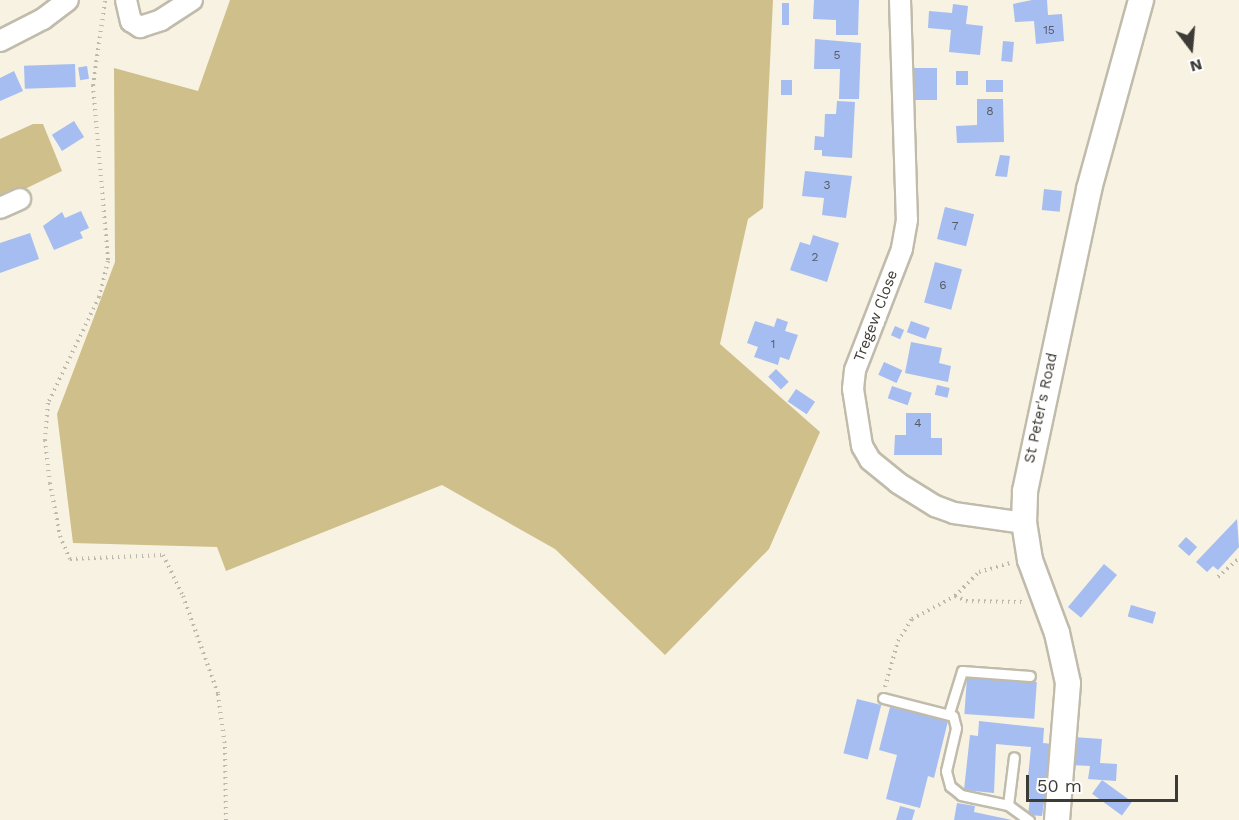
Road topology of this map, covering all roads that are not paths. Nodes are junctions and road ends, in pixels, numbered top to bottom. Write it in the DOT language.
graph roads {
  1 [pos="68,0"];
  2 [pos="126,0"];
  3 [pos="192,0"];
  4 [pos="900,0"];
  5 [pos="1141,0"];
  6 [pos="0,41"];
  7 [pos="20,199"];
  8 [pos="0,208"];
  9 [pos="1024,523"];
  10 [pos="1030,676"];
  11 [pos="883,698"];
  12 [pos="949,713"];
  13 [pos="1014,758"];
  14 [pos="1008,805"];
  15 [pos="1029,820"];
  16 [pos="1057,820"];
  1 -- 6 [label="street"];
  2 -- 3 [label="street"];
  4 -- 9 [label="street, Tregew Close"];
  5 -- 9 [label="street, St Peter's Road"];
  7 -- 8 [label="street"];
  9 -- 16 [label="street, St Peter's Road"];
  10 -- 12 [label="lane"];
  11 -- 12 [label="lane"];
  12 -- 14 [label="lane"];
  13 -- 14 [label="lane"];
  14 -- 15 [label="lane"];
}
